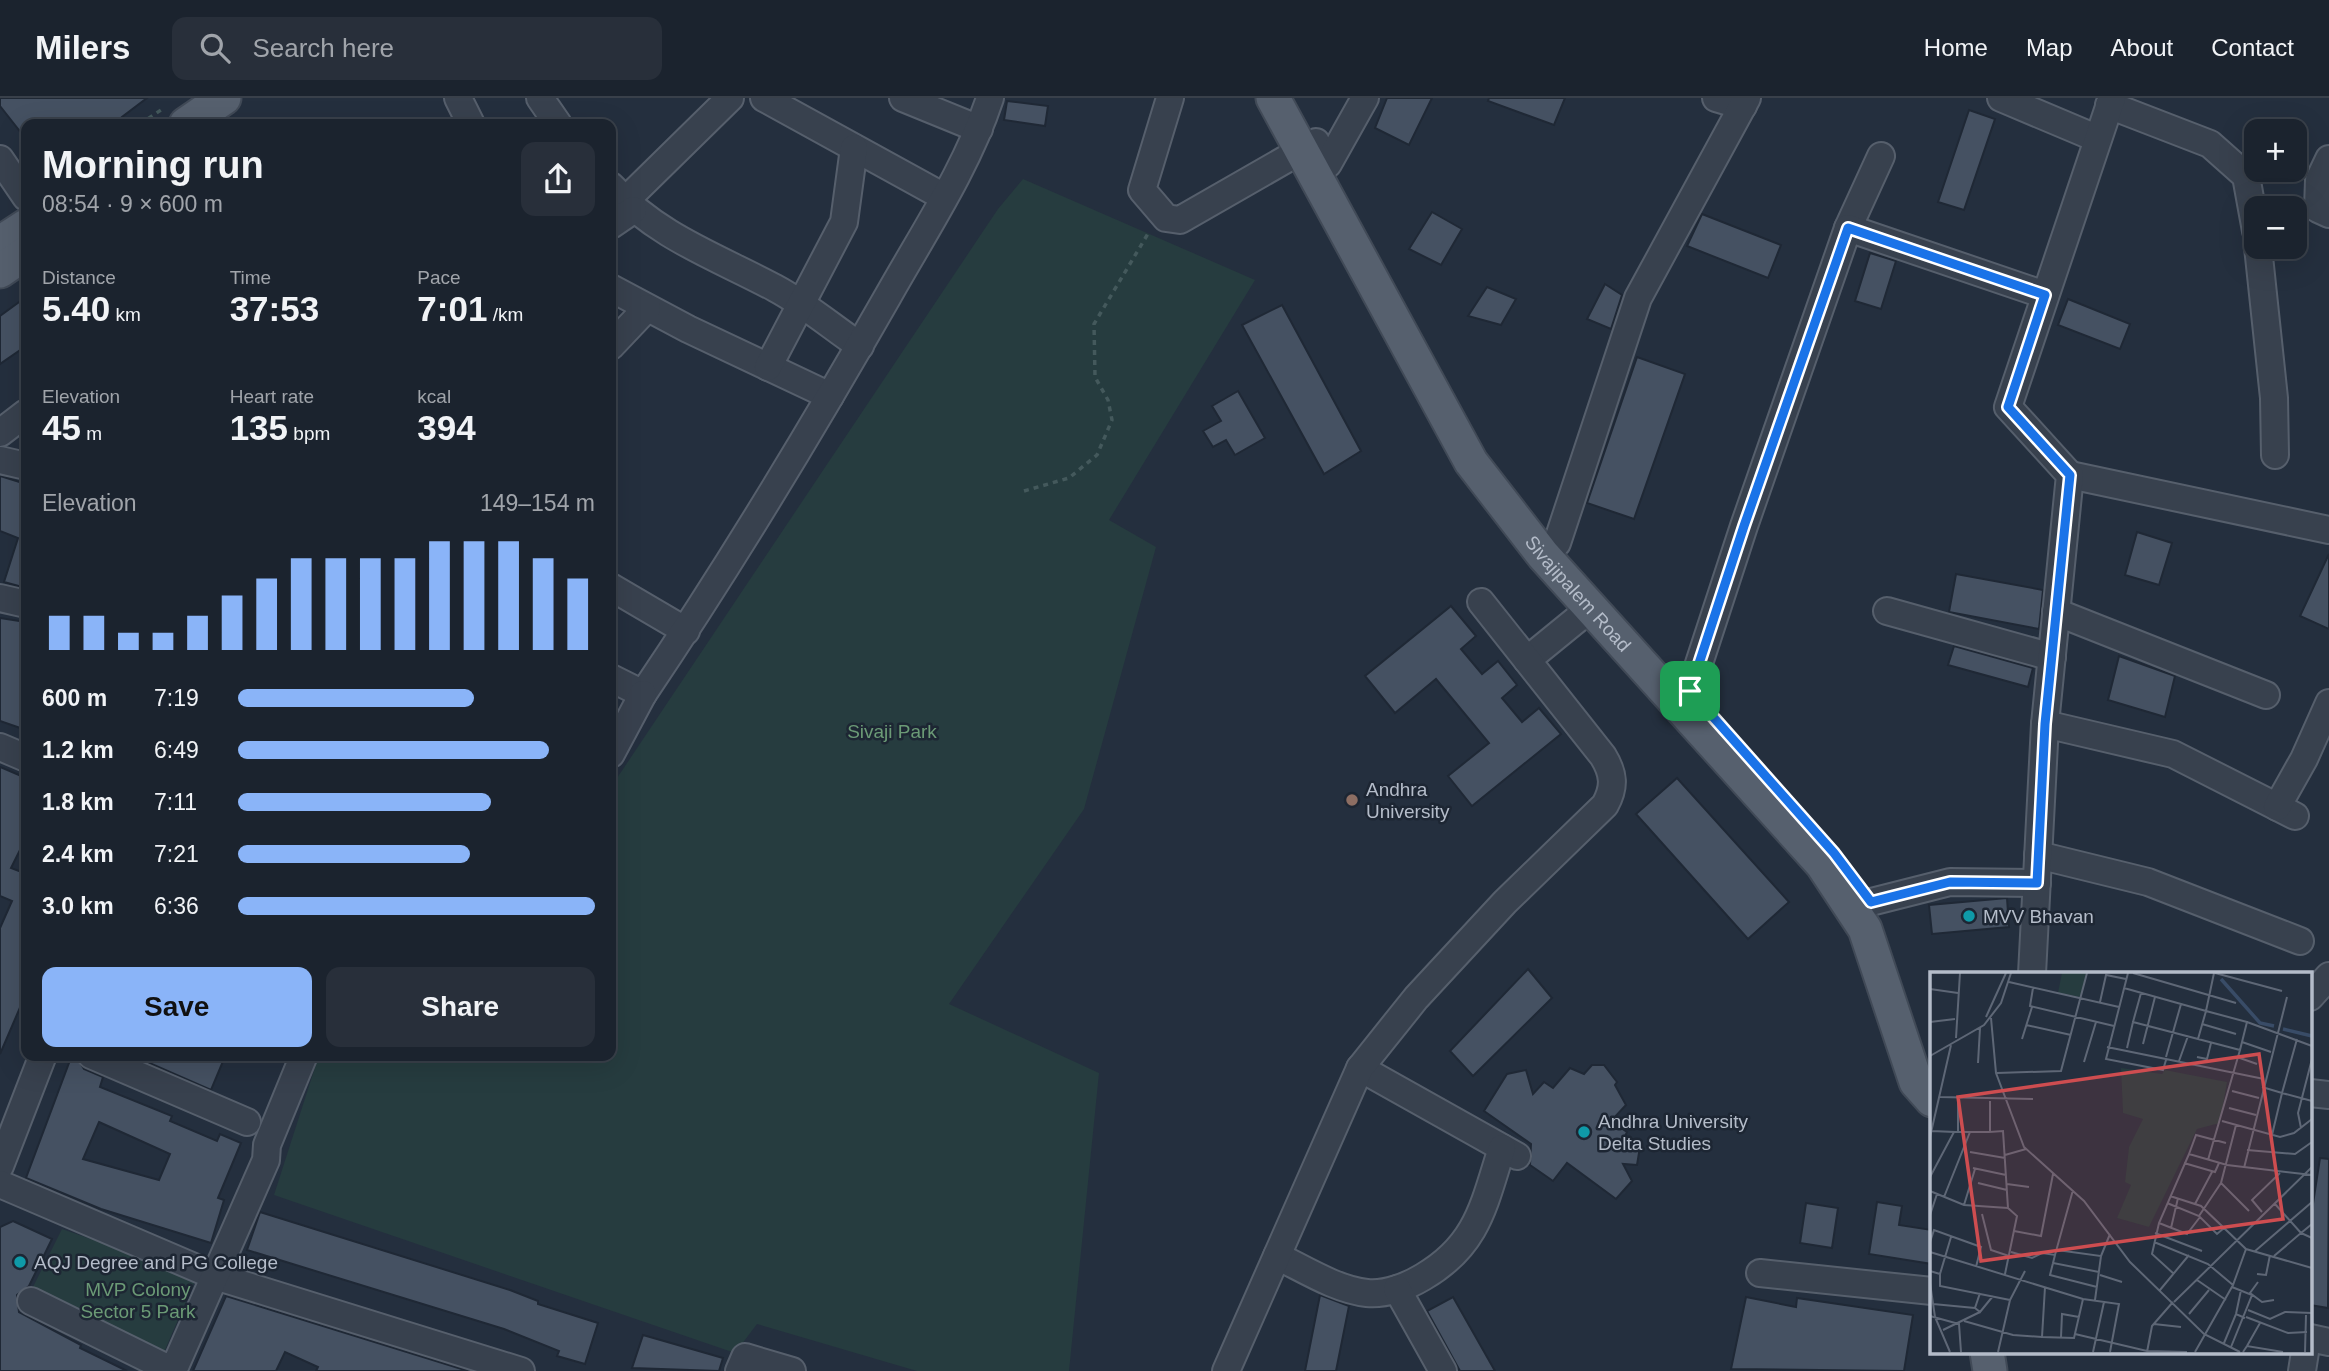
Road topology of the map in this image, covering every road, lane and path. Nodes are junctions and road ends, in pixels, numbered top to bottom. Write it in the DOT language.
graph roads {
  1 [pos="224,98"];
  2 [pos="251,98"];
  3 [pos="458,98"];
  4 [pos="540,98"];
  5 [pos="730,98"];
  6 [pos="764,98"];
  7 [pos="903,98"];
  8 [pos="990,98"];
  9 [pos="1170,98"];
  10 [pos="1273,98"];
  11 [pos="1293,98"];
  12 [pos="1365,98"];
  13 [pos="1716,98"];
  14 [pos="2001,98"];
  15 [pos="1745,102"];
  16 [pos="2110,102"];
  17 [pos="176,115"];
  18 [pos="221,119"];
  19 [pos="468,119"];
  20 [pos="555,119"];
  21 [pos="979,129"];
  22 [pos="2096,138"];
  23 [pos="854,148"];
  24 [pos="1881,156"];
  25 [pos="1315,157"];
  26 [pos="0,159"];
  27 [pos="2329,159"];
  28 [pos="21,190"];
  29 [pos="2250,196"];
  30 [pos="944,197"];
  31 [pos="623,199"];
  32 [pos="1161,213"];
  33 [pos="2329,214"];
  34 [pos="1848,228"];
  35 [pos="21,229"];
  36 [pos="0,243"];
  37 [pos="21,256"];
  38 [pos="2259,259"];
  39 [pos="0,271"];
  40 [pos="616,291"];
  41 [pos="2045,295"];
  42 [pos="802,306"];
  43 [pos="647,308"];
  44 [pos="616,341"];
  45 [pos="860,346"];
  46 [pos="768,367"];
  47 [pos="830,396"];
  48 [pos="21,417"];
  49 [pos="0,433"];
  50 [pos="2275,455"];
  51 [pos="0,460"];
  52 [pos="21,465"];
  53 [pos="2070,475"];
  54 [pos="1024,491"];
  55 [pos="2329,530"];
  56 [pos="1557,543"];
  57 [pos="616,590"];
  58 [pos="0,598"];
  59 [pos="1481,602"];
  60 [pos="21,603"];
  61 [pos="1592,607"];
  62 [pos="1887,611"];
  63 [pos="2056,612"];
  64 [pos="686,631"];
  65 [pos="2052,657"];
  66 [pos="1527,660"];
  67 [pos="616,680"];
  68 [pos="1690,691"];
  69 [pos="643,694"];
  70 [pos="2266,695"];
  71 [pos="2329,703"];
  72 [pos="2045,724"];
  73 [pos="616,745"];
  74 [pos="0,747"];
  75 [pos="21,756"];
  76 [pos="2038,855"];
  77 [pos="2037,883"];
  78 [pos="1871,902"];
  79 [pos="2300,941"];
  80 [pos="2032,972"];
  81 [pos="2329,976"];
  82 [pos="2312,995"];
  83 [pos="41,1061"];
  84 [pos="105,1061"];
  85 [pos="302,1061"];
  86 [pos="1930,1063"];
  87 [pos="1360,1068"];
  88 [pos="1930,1098"];
  89 [pos="9,1120"];
  90 [pos="247,1122"];
  91 [pos="0,1166"];
  92 [pos="0,1184"];
  93 [pos="1277,1256"];
  94 [pos="1760,1273"];
  95 [pos="215,1276"];
  96 [pos="1397,1289"];
  97 [pos="1930,1291"];
  98 [pos="31,1301"];
  99 [pos="506,1369"];
  100 [pos="739,1371"];
  101 [pos="792,1371"];
  102 [pos="1226,1371"];
  103 [pos="1443,1371"];
  1 -- 17 [label="main road"];
  2 -- 18 [label="main road"];
  3 -- 19 [label="street"];
  4 -- 20 [label="street"];
  5 -- 31 [label="street"];
  6 -- 23 [label="street"];
  7 -- 21 [label="street"];
  8 -- 21 [label="street"];
  9 -- 32 [label="street"];
  10 -- 25 [label="main road, Sivajipalem Road"];
  11 -- 25 [label="main road, Sivajipalem Road"];
  12 -- 25 [label="street"];
  13 -- 15 [label="street"];
  14 -- 22 [label="street"];
  15 -- 56 [label="street"];
  16 -- 22 [label="street"];
  16 -- 29 [label="street"];
  21 -- 30 [label="street"];
  22 -- 41 [label="street"];
  23 -- 30 [label="street"];
  23 -- 42 [label="street"];
  24 -- 34 [label="street"];
  25 -- 32 [label="street"];
  25 -- 56 [label="main road, Sivajipalem Road"];
  25 -- 61 [label="main road, Sivajipalem Road"];
  26 -- 28 [label="street"];
  27 -- 33 [label="street"];
  30 -- 45 [label="street"];
  31 -- 42 [label="street"];
  32 -- 54 [label="path"];
  34 -- 41 [label="street"];
  34 -- 68 [label="street"];
  35 -- 36 [label="main road"];
  37 -- 39 [label="main road"];
  38 -- 50 [label="street"];
  40 -- 43 [label="street"];
  41 -- 53 [label="street"];
  42 -- 45 [label="street"];
  42 -- 46 [label="street"];
  43 -- 44 [label="street"];
  43 -- 46 [label="street"];
  45 -- 47 [label="street"];
  46 -- 47 [label="street"];
  47 -- 64 [label="street"];
  48 -- 49 [label="street"];
  51 -- 52 [label="street"];
  53 -- 55 [label="street"];
  53 -- 63 [label="street"];
  56 -- 68 [label="main road, Sivajipalem Road"];
  57 -- 64 [label="street"];
  58 -- 60 [label="street"];
  59 -- 66 [label="street"];
  61 -- 66 [label="street"];
  61 -- 88 [label="main road, Sivajipalem Road"];
  62 -- 65 [label="street"];
  63 -- 65 [label="street"];
  63 -- 70 [label="street"];
  64 -- 69 [label="street"];
  65 -- 72 [label="street"];
  66 -- 87 [label="street"];
  67 -- 69 [label="street"];
  68 -- 78 [label="main road, Sivajipalem Road"];
  69 -- 73 [label="street"];
  71 -- 72 [label="street"];
  72 -- 76 [label="street"];
  74 -- 75 [label="street"];
  76 -- 77 [label="street"];
  76 -- 79 [label="street"];
  77 -- 78 [label="street"];
  77 -- 80 [label="street"];
  78 -- 86 [label="main road, Sivajipalem Road"];
  81 -- 82 [label="street"];
  83 -- 89 [label="street"];
  84 -- 90 [label="street"];
  85 -- 95 [label="street"];
  87 -- 93 [label="street"];
  87 -- 96 [label="street"];
  89 -- 91 [label="street"];
  92 -- 95 [label="street"];
  93 -- 96 [label="street"];
  93 -- 102 [label="street"];
  94 -- 97 [label="street"];
  95 -- 98 [label="street"];
  95 -- 99 [label="street"];
  96 -- 103 [label="street"];
  100 -- 101 [label="street"];
}
